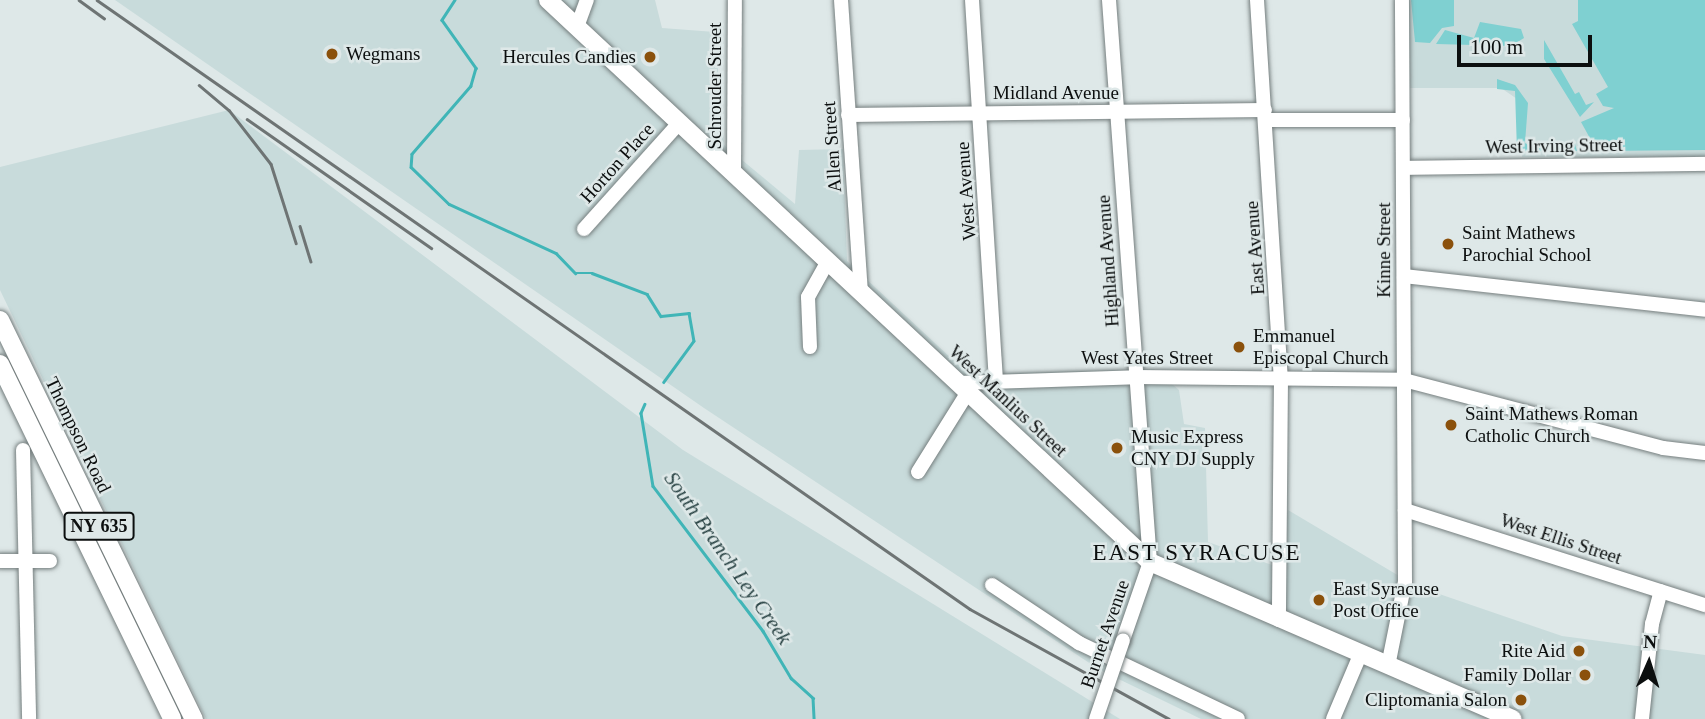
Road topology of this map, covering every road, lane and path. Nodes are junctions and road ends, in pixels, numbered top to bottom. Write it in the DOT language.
graph roads {
  1 [pos="548,0"];
  2 [pos="587,0"];
  3 [pos="735,0"];
  4 [pos="841,0"];
  5 [pos="972,0"];
  6 [pos="1109,0"];
  7 [pos="1257,0"];
  8 [pos="1402,0"];
  9 [pos="577,27"];
  10 [pos="979,112"];
  11 [pos="1117,112"];
  12 [pos="849,114"];
  13 [pos="1265,115"];
  14 [pos="1402,120"];
  15 [pos="679,123"];
  16 [pos="1705,164"];
  17 [pos="1403,168"];
  18 [pos="734,173"];
  19 [pos="584,229"];
  20 [pos="828,261"];
  21 [pos="1404,276"];
  22 [pos="861,292"];
  23 [pos="1705,310"];
  24 [pos="0,320"];
  25 [pos="810,346"];
  26 [pos="0,364"];
  27 [pos="1136,377"];
  28 [pos="1281,378"];
  29 [pos="996,379"];
  30 [pos="1404,380"];
  31 [pos="963,387"];
  32 [pos="23,450"];
  33 [pos="1705,453"];
  34 [pos="918,472"];
  35 [pos="1405,510"];
  36 [pos="26,560"];
  37 [pos="0,561"];
  38 [pos="51,561"];
  39 [pos="1150,562"];
  40 [pos="992,585"];
  41 [pos="1661,592"];
  42 [pos="1705,605"];
  43 [pos="1279,620"];
  44 [pos="1360,654"];
  45 [pos="1388,666"];
  46 [pos="29,719"];
  47 [pos="173,719"];
  48 [pos="194,719"];
  49 [pos="1096,719"];
  50 [pos="1238,719"];
  51 [pos="1333,719"];
  52 [pos="1513,719"];
  53 [pos="1642,719"];
  1 -- 9 [label="main road, West Manlius Street"];
  2 -- 9 [label="street"];
  3 -- 18 [label="street, Schrouder Street"];
  4 -- 12 [label="street, Allen Street"];
  5 -- 10 [label="street, West Avenue"];
  6 -- 11 [label="street, Highland Avenue"];
  7 -- 13 [label="street, East Avenue"];
  8 -- 14 [label="street, Kinne Street"];
  9 -- 15 [label="main road, West Manlius Street"];
  10 -- 11 [label="street, Midland Avenue"];
  10 -- 12 [label="street, Midland Avenue"];
  10 -- 29 [label="street, West Avenue"];
  11 -- 13 [label="street, Midland Avenue"];
  11 -- 27 [label="street, Highland Avenue"];
  12 -- 22 [label="street, Allen Street"];
  13 -- 14 [label="street, Midland Avenue"];
  13 -- 28 [label="street, East Avenue"];
  14 -- 17 [label="street, Kinne Street"];
  15 -- 18 [label="main road, West Manlius Street"];
  15 -- 19 [label="street, Horton Place"];
  16 -- 17 [label="street, West Irving Street"];
  17 -- 21 [label="street, Kinne Street"];
  18 -- 20 [label="main road, West Manlius Street"];
  20 -- 22 [label="main road, West Manlius Street"];
  20 -- 25 [label="street"];
  21 -- 23 [label="street"];
  21 -- 30 [label="street, Kinne Street"];
  22 -- 31 [label="main road, West Manlius Street"];
  24 -- 48 [label="main road, Thompson Road / NY 635"];
  26 -- 47 [label="main road, Thompson Road / NY 635"];
  27 -- 28 [label="street, West Yates Street"];
  27 -- 29 [label="street, West Yates Street"];
  27 -- 39 [label="street, Highland Avenue"];
  28 -- 30 [label="street, West Yates Street"];
  28 -- 43 [label="street, East Avenue"];
  29 -- 31 [label="street, West Yates Street"];
  30 -- 33 [label="street, West Yates Street"];
  30 -- 35 [label="street, Kinne Street"];
  31 -- 34 [label="street"];
  31 -- 39 [label="main road, West Manlius Street"];
  32 -- 36 [label="street"];
  35 -- 41 [label="street, West Ellis Street"];
  35 -- 45 [label="street, Kinne Street"];
  36 -- 37 [label="street"];
  36 -- 38 [label="street"];
  36 -- 46 [label="street"];
  39 -- 43 [label="main road, West Manlius Street"];
  39 -- 49 [label="street, Burnet Avenue, bridge"];
  40 -- 50 [label="street"];
  41 -- 42 [label="street, West Ellis Street"];
  41 -- 53 [label="street"];
  43 -- 44 [label="main road, West Manlius Street"];
  44 -- 45 [label="main road, West Manlius Street"];
  44 -- 51 [label="street"];
  45 -- 52 [label="main road, West Manlius Street"];
}
